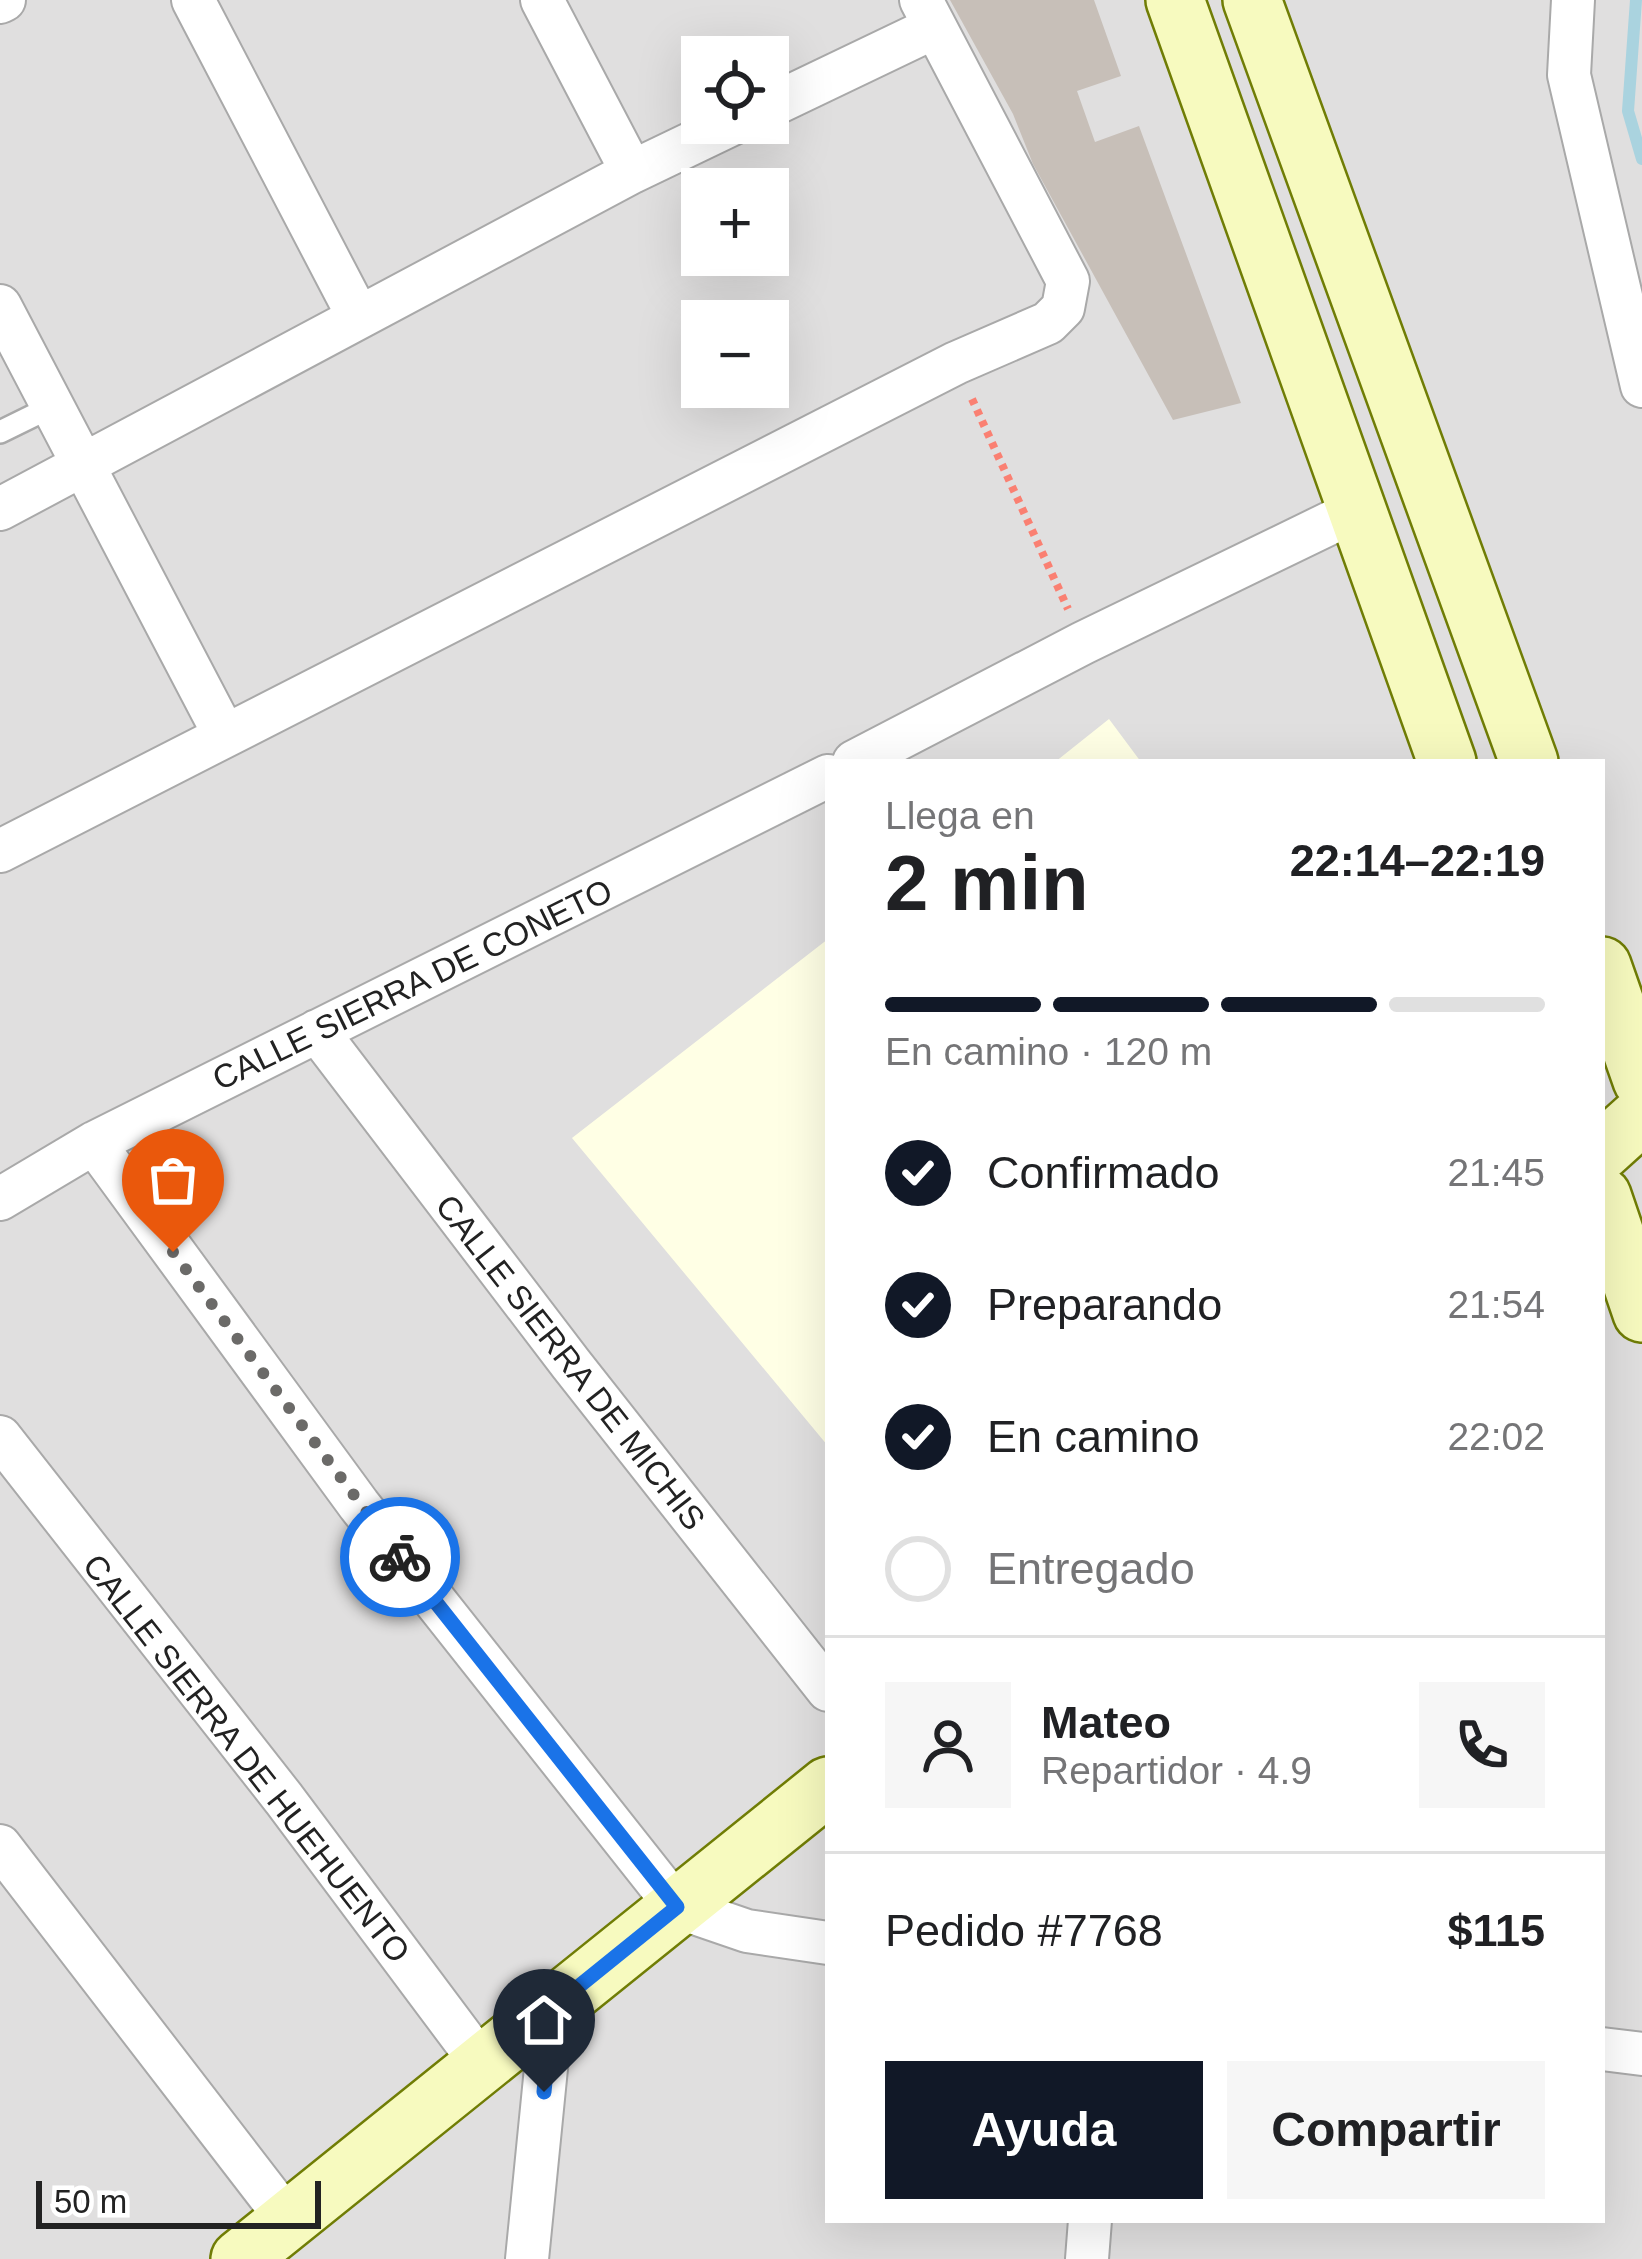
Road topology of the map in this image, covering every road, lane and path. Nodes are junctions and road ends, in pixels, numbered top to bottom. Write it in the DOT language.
graph roads {
  1 [pos="193,0"];
  2 [pos="542,0"];
  3 [pos="1175,0"];
  4 [pos="1252,0"];
  5 [pos="1573,0"];
  6 [pos="928,13"];
  7 [pos="789,95"];
  8 [pos="690,144"];
  9 [pos="632,172"];
  10 [pos="0,306"];
  11 [pos="358,316"];
  12 [pos="956,363"];
  13 [pos="1642,386"];
  14 [pos="52,406"];
  15 [pos="0,432"];
  16 [pos="84,466"];
  17 [pos="0,509"];
  18 [pos="1357,510"];
  19 [pos="1083,643"];
  20 [pos="224,734"];
  21 [pos="860,759"];
  22 [pos="1446,759"];
  23 [pos="1528,759"];
  24 [pos="825,777"];
  25 [pos="0,851"];
  26 [pos="1605,975"];
  27 [pos="317,1031"];
  28 [pos="1642,1080"];
  29 [pos="1642,1115"];
  30 [pos="94,1143"];
  31 [pos="1605,1148"];
  32 [pos="0,1199"];
  33 [pos="1605,1205"];
  34 [pos="1642,1313"];
  35 [pos="3,1451"];
  36 [pos="825,1686"];
  37 [pos="825,1788"];
  38 [pos="0,1846"];
  39 [pos="677,1907"];
  40 [pos="825,1943"];
  41 [pos="552,2008"];
  42 [pos="1605,2049"];
  43 [pos="1642,2054"];
  44 [pos="482,2064"];
  45 [pos="288,2220"];
  46 [pos="1090,2223"];
  47 [pos="240,2259"];
  48 [pos="527,2259"];
  49 [pos="1087,2259"];
  1 -- 11 [label="street"];
  2 -- 9 [label="street"];
  3 -- 18 [label="main road"];
  4 -- 23 [label="main road"];
  5 -- 13 [label="street"];
  6 -- 7 [label="street"];
  6 -- 12 [label="street"];
  8 -- 9 [label="street"];
  9 -- 11 [label="street"];
  10 -- 14 [label="street"];
  11 -- 16 [label="street"];
  12 -- 19 [label="path"];
  12 -- 20 [label="street"];
  14 -- 15 [label="lane"];
  14 -- 16 [label="street"];
  16 -- 17 [label="street"];
  16 -- 20 [label="street"];
  18 -- 19 [label="street"];
  18 -- 22 [label="main road"];
  19 -- 21 [label="street"];
  20 -- 25 [label="street"];
  24 -- 27 [label="street, CALLE SIERRA DE CONETO"];
  26 -- 28 [label="main road"];
  27 -- 30 [label="street, CALLE SIERRA DE CONETO"];
  27 -- 36 [label="street, CALLE SIERRA DE MICHIS"];
  29 -- 31 [label="main road"];
  30 -- 32 [label="street, CALLE SIERRA DE CONETO"];
  30 -- 39 [label="street"];
  33 -- 34 [label="main road"];
  35 -- 44 [label="street, CALLE SIERRA DE HUEHUENTO"];
  37 -- 39 [label="main road"];
  38 -- 45 [label="street"];
  39 -- 40 [label="street"];
  39 -- 41 [label="main road"];
  41 -- 44 [label="main road"];
  41 -- 48 [label="street"];
  42 -- 43 [label="street"];
  44 -- 45 [label="main road"];
  45 -- 47 [label="main road"];
  46 -- 49 [label="street"];
}
